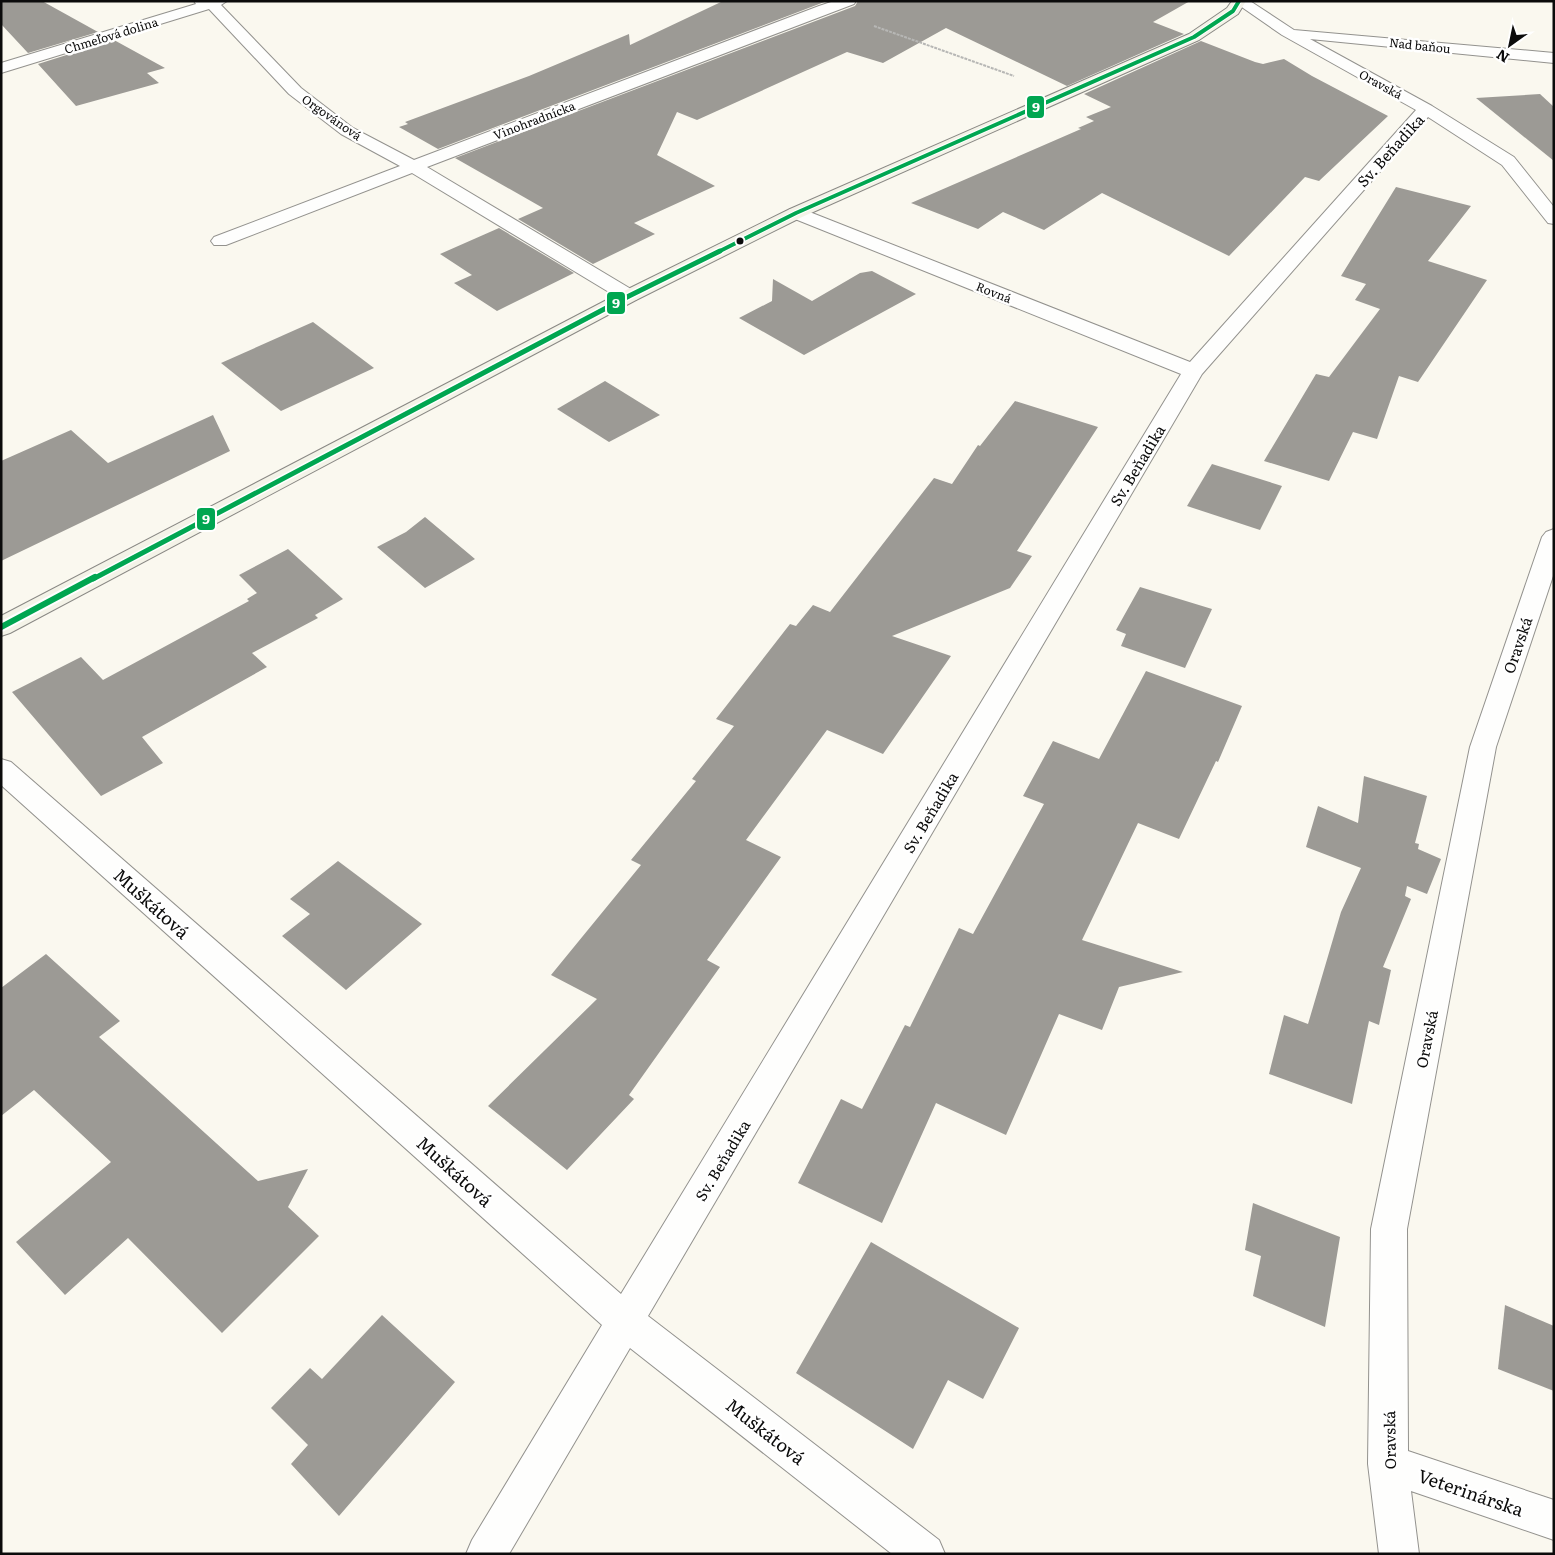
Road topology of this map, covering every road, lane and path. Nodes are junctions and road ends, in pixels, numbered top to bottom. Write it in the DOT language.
graph roads {
  1 [pos="803,1"];
  2 [pos="849,1"];
  3 [pos="1240,1"];
  4 [pos="211,2"];
  5 [pos="824,9"];
  6 [pos="1287,32"];
  7 [pos="1554,58"];
  8 [pos="1,68"];
  9 [pos="1064,94"];
  10 [pos="1426,109"];
  11 [pos="414,167"];
  12 [pos="796,213"];
  13 [pos="1554,219"];
  14 [pos="220,241"];
  15 [pos="628,296"];
  16 [pos="1193,371"];
  17 [pos="1554,537"];
  18 [pos="1,627"];
  19 [pos="1,770"];
  20 [pos="626,1322"];
  21 [pos="1388,1464"];
  22 [pos="1554,1520"];
  23 [pos="486,1554"];
  24 [pos="925,1554"];
  25 [pos="1399,1554"];
  1 -- 5 [label="street"];
  2 -- 5 [label="street, Vinohradnícka"];
  3 -- 6 [label="street, Oravská"];
  3 -- 9 [label="street"];
  4 -- 8 [label="street, Chmeľová dolina"];
  4 -- 11 [label="street, Orgovánová"];
  5 -- 9 [label="path"];
  5 -- 11 [label="street, Vinohradnícka"];
  6 -- 7 [label="street, Nad baňou"];
  6 -- 10 [label="street, Oravská"];
  9 -- 12 [label="street"];
  10 -- 13 [label="street, Oravská"];
  10 -- 16 [label="street, Sv. Beňadika"];
  11 -- 14 [label="street, Vinohradnícka"];
  11 -- 15 [label="street, Orgovánová"];
  12 -- 15 [label="street"];
  12 -- 16 [label="street, Rovná"];
  15 -- 18 [label="street"];
  16 -- 20 [label="street, Sv. Beňadika"];
  17 -- 21 [label="street, Oravská"];
  19 -- 20 [label="street, Muškátová"];
  20 -- 23 [label="street, Sv. Beňadika"];
  20 -- 24 [label="street, Muškátová"];
  21 -- 22 [label="street, Veterinárska"];
  21 -- 25 [label="street, Oravská"];
}
